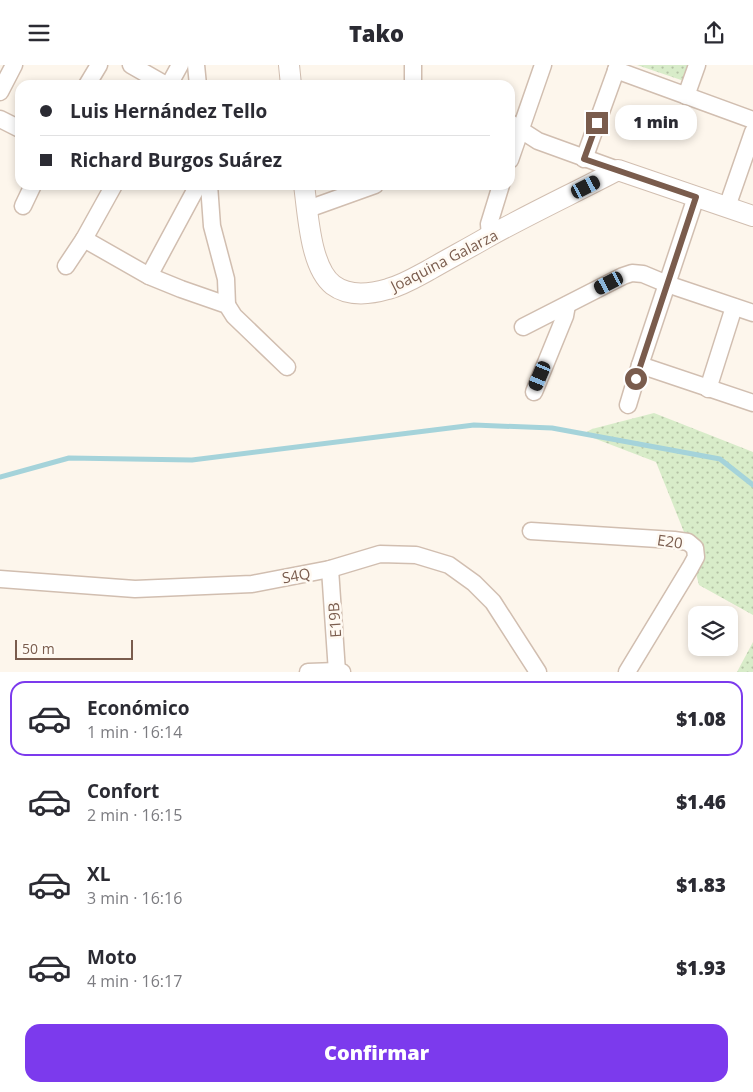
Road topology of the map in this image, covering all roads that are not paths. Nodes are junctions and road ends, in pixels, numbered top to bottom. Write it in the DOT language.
graph roads {
  1 [pos="14,65"];
  2 [pos="99,65"];
  3 [pos="131,65"];
  4 [pos="180,65"];
  5 [pos="196,65"];
  6 [pos="289,65"];
  7 [pos="413,65"];
  8 [pos="543,65"];
  9 [pos="697,65"];
  10 [pos="617,68"];
  11 [pos="91,80"];
  12 [pos="159,80"];
  13 [pos="171,80"];
  14 [pos="198,80"];
  15 [pos="290,80"];
  16 [pos="413,80"];
  17 [pos="0,92"];
  18 [pos="686,96"];
  19 [pos="0,119"];
  20 [pos="753,121"];
  21 [pos="15,126"];
  22 [pos="515,127"];
  23 [pos="753,132"];
  24 [pos="584,159"];
  25 [pos="618,171"];
  26 [pos="31,190"];
  27 [pos="111,190"];
  28 [pos="195,190"];
  29 [pos="209,190"];
  30 [pos="305,190"];
  31 [pos="361,190"];
  32 [pos="500,190"];
  33 [pos="696,197"];
  34 [pos="23,206"];
  35 [pos="727,207"];
  36 [pos="308,209"];
  37 [pos="753,216"];
  38 [pos="490,236"];
  39 [pos="84,239"];
  40 [pos="66,266"];
  41 [pos="149,275"];
  42 [pos="667,284"];
  43 [pos="227,305"];
  44 [pos="567,305"];
  45 [pos="734,307"];
  46 [pos="753,313"];
  47 [pos="522,327"];
  48 [pos="640,365"];
  49 [pos="287,367"];
  50 [pos="708,389"];
  51 [pos="534,392"];
  52 [pos="753,403"];
  53 [pos="628,405"];
  54 [pos="532,531"];
  55 [pos="330,569"];
  56 [pos="0,579"];
  57 [pos="308,672"];
  58 [pos="339,672"];
  59 [pos="538,672"];
  60 [pos="627,672"];
  1 -- 17 [label="street"];
  2 -- 11 [label="street"];
  3 -- 12 [label="street"];
  4 -- 13 [label="street"];
  5 -- 14 [label="street"];
  6 -- 15 [label="street"];
  7 -- 16 [label="street"];
  8 -- 22 [label="street"];
  9 -- 18 [label="street"];
  10 -- 18 [label="street"];
  10 -- 24 [label="street"];
  18 -- 20 [label="street"];
  19 -- 21 [label="street"];
  22 -- 24 [label="street"];
  23 -- 35 [label="street"];
  24 -- 25 [label="street"];
  25 -- 33 [label="street"];
  25 -- 38 [label="street, Joaquina Galarza"];
  26 -- 34 [label="street"];
  27 -- 39 [label="street"];
  28 -- 41 [label="street"];
  29 -- 43 [label="street"];
  30 -- 36 [label="street, Joaquina Galarza"];
  31 -- 36 [label="street"];
  32 -- 38 [label="street"];
  33 -- 35 [label="street"];
  33 -- 42 [label="street"];
  35 -- 37 [label="street"];
  36 -- 38 [label="street, Joaquina Galarza"];
  39 -- 40 [label="street"];
  39 -- 41 [label="street"];
  41 -- 43 [label="street"];
  42 -- 44 [label="street"];
  42 -- 45 [label="street"];
  42 -- 48 [label="street"];
  43 -- 49 [label="street"];
  44 -- 47 [label="street"];
  44 -- 51 [label="street"];
  45 -- 46 [label="street"];
  45 -- 50 [label="street"];
  48 -- 50 [label="street"];
  48 -- 53 [label="street"];
  50 -- 52 [label="street"];
  54 -- 60 [label="street, E20"];
  55 -- 56 [label="street, S4Q"];
  55 -- 58 [label="street, E19B"];
  55 -- 59 [label="street, S4Q"];
  57 -- 58 [label="street"];
}
